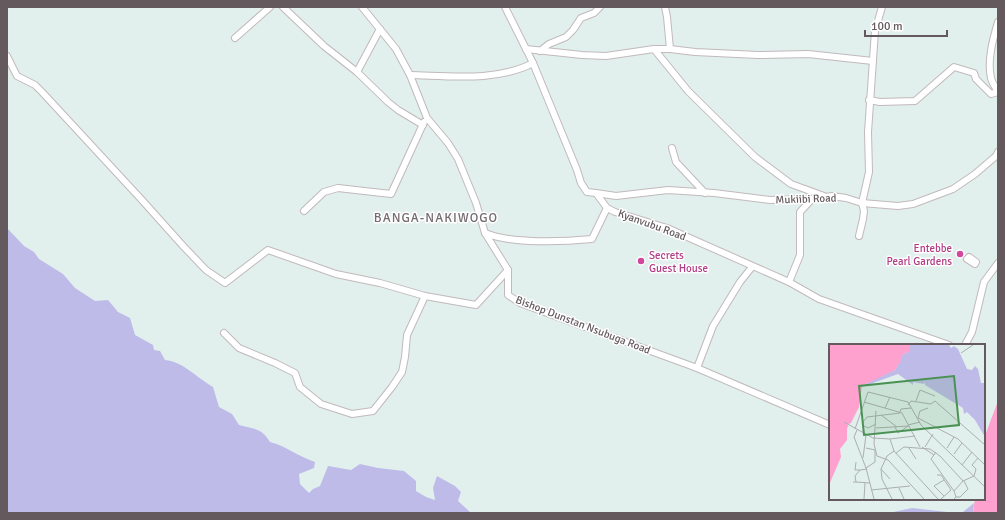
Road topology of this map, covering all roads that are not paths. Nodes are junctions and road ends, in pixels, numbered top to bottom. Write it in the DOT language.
graph roads {
  1 [pos="270,7"];
  2 [pos="283,7"];
  3 [pos="362,7"];
  4 [pos="505,7"];
  5 [pos="600,7"];
  6 [pos="665,7"];
  7 [pos="882,7"];
  8 [pos="998,22"];
  9 [pos="380,29"];
  10 [pos="235,38"];
  11 [pos="670,48"];
  12 [pos="526,49"];
  13 [pos="654,49"];
  14 [pos="540,51"];
  15 [pos="7,56"];
  16 [pos="873,61"];
  17 [pos="533,63"];
  18 [pos="357,72"];
  19 [pos="410,75"];
  20 [pos="998,92"];
  21 [pos="870,100"];
  22 [pos="427,118"];
  23 [pos="423,125"];
  24 [pos="672,148"];
  25 [pos="998,152"];
  26 [pos="596,193"];
  27 [pos="705,193"];
  28 [pos="826,196"];
  29 [pos="812,199"];
  30 [pos="862,203"];
  31 [pos="607,208"];
  32 [pos="304,211"];
  33 [pos="485,233"];
  34 [pos="859,236"];
  35 [pos="998,263"];
  36 [pos="752,267"];
  37 [pos="508,270"];
  38 [pos="789,282"];
  39 [pos="425,296"];
  40 [pos="224,333"];
  41 [pos="946,344"];
  42 [pos="966,344"];
  43 [pos="697,368"];
  44 [pos="829,425"];
  1 -- 10 [label="street"];
  2 -- 18 [label="street"];
  3 -- 9 [label="street"];
  4 -- 12 [label="street, Kyanvubu Road"];
  5 -- 14 [label="street"];
  6 -- 11 [label="street"];
  7 -- 16 [label="street"];
  8 -- 20 [label="street"];
  9 -- 18 [label="street"];
  9 -- 19 [label="street"];
  11 -- 13 [label="street"];
  11 -- 16 [label="street"];
  12 -- 14 [label="street"];
  12 -- 17 [label="street, Kyanvubu Road"];
  13 -- 14 [label="street"];
  13 -- 28 [label="street"];
  15 -- 39 [label="street"];
  16 -- 21 [label="street"];
  17 -- 19 [label="street"];
  17 -- 26 [label="street, Kyanvubu Road"];
  18 -- 23 [label="street"];
  19 -- 22 [label="street"];
  20 -- 21 [label="street"];
  21 -- 30 [label="street"];
  22 -- 23 [label="street"];
  22 -- 33 [label="street"];
  23 -- 32 [label="street"];
  24 -- 27 [label="street"];
  25 -- 30 [label="street, Mukiibi Road"];
  26 -- 27 [label="street, Mukiibi Road"];
  26 -- 31 [label="street, Kyanvubu Road"];
  27 -- 29 [label="street, Mukiibi Road"];
  28 -- 29 [label="street, Mukiibi Road"];
  28 -- 30 [label="street, Mukiibi Road"];
  29 -- 38 [label="street"];
  30 -- 34 [label="street"];
  31 -- 33 [label="street"];
  31 -- 36 [label="street, Kyanvubu Road"];
  33 -- 37 [label="street"];
  35 -- 42 [label="street"];
  36 -- 38 [label="street, Kyanvubu Road"];
  36 -- 43 [label="street"];
  37 -- 39 [label="street"];
  37 -- 43 [label="street, Bishop Dunstan Nsubuga Road"];
  38 -- 41 [label="street, Kyanvubu Road"];
  39 -- 40 [label="street"];
  43 -- 44 [label="street, Bishop Dunstan Nsubuga Road"];
}
